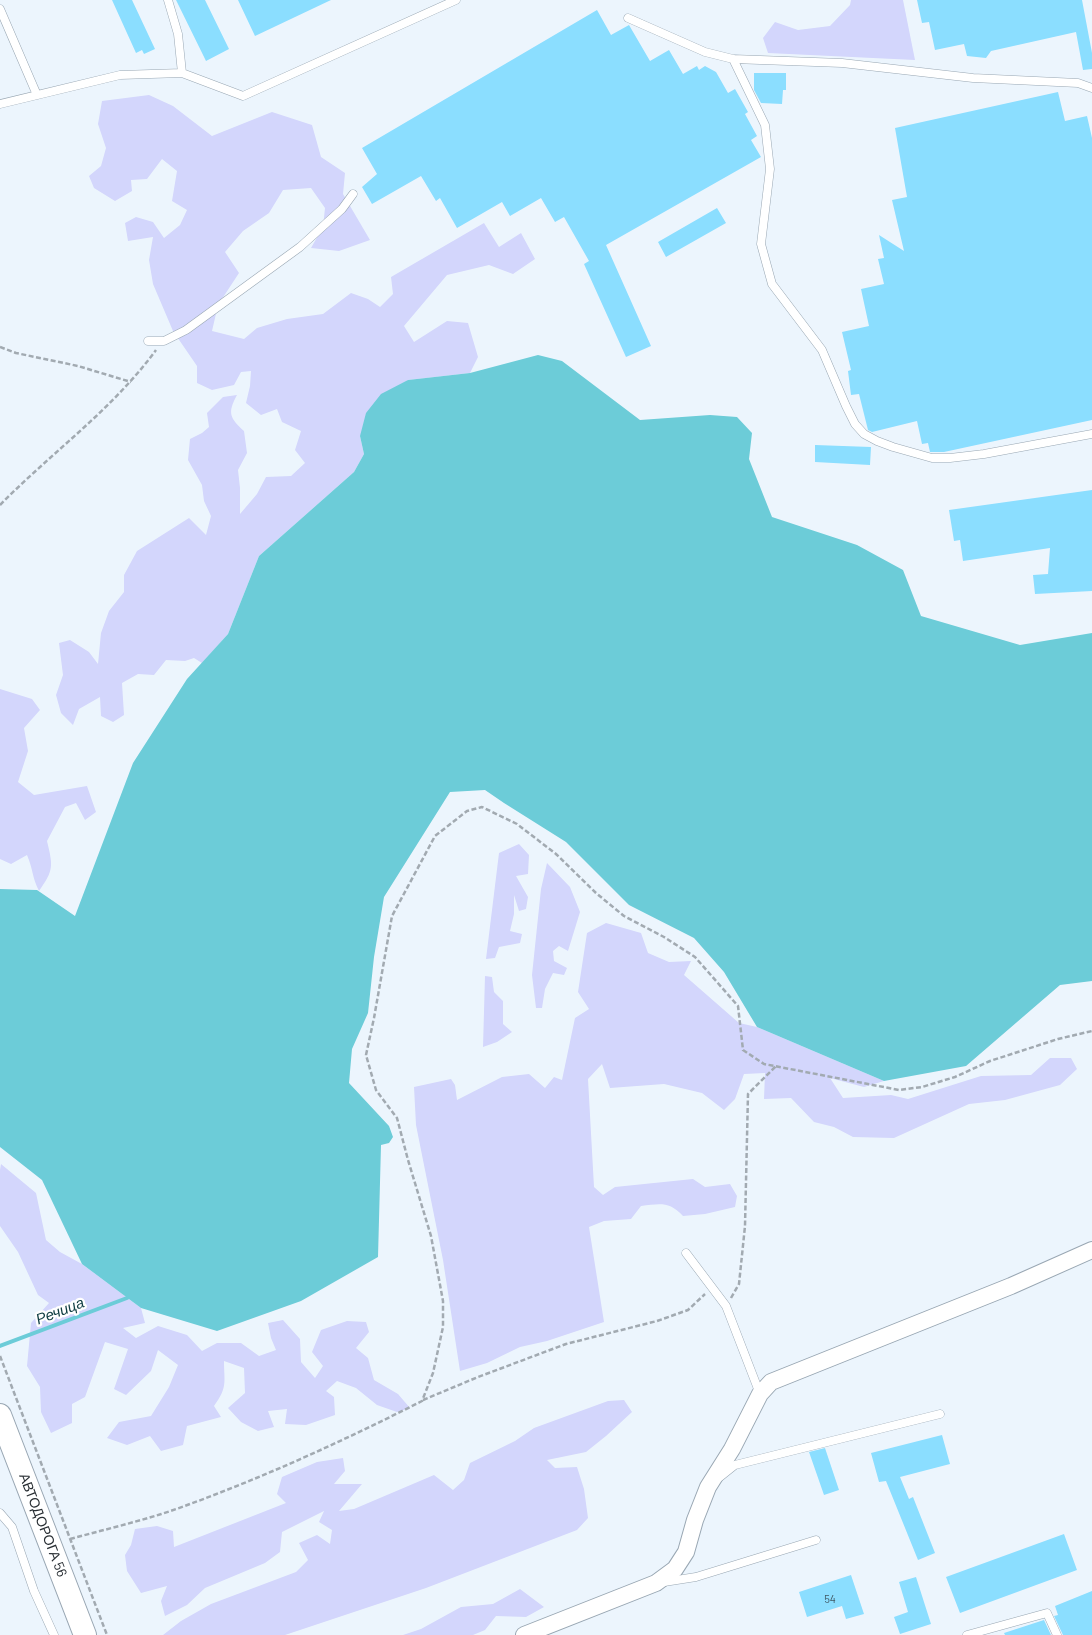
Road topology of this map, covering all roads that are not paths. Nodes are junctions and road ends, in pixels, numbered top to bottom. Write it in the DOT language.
graph roads {
  1 [pos="168,0"];
  2 [pos="456,0"];
  3 [pos="0,9"];
  4 [pos="628,18"];
  5 [pos="733,59"];
  6 [pos="182,73"];
  7 [pos="1092,88"];
  8 [pos="37,95"];
  9 [pos="0,104"];
  10 [pos="353,194"];
  11 [pos="148,341"];
  12 [pos="1092,434"];
  13 [pos="1092,1250"];
  14 [pos="686,1253"];
  15 [pos="760,1394"];
  16 [pos="940,1414"];
  17 [pos="0,1415"];
  18 [pos="708,1487"];
  19 [pos="0,1513"];
  20 [pos="816,1540"];
  21 [pos="656,1583"];
  22 [pos="54,1635"];
  23 [pos="85,1635"];
  24 [pos="524,1635"];
  25 [pos="967,1635"];
  26 [pos="1056,1635"];
  1 -- 6 [label="lane"];
  2 -- 6 [label="lane"];
  3 -- 8 [label="lane"];
  4 -- 5 [label="lane"];
  5 -- 7 [label="lane"];
  5 -- 12 [label="lane"];
  6 -- 8 [label="lane"];
  8 -- 9 [label="lane"];
  10 -- 11 [label="lane"];
  13 -- 15 [label="street"];
  14 -- 15 [label="lane"];
  15 -- 18 [label="street"];
  16 -- 18 [label="lane"];
  17 -- 23 [label="street, АВТОДОРОГА 56"];
  18 -- 21 [label="street"];
  19 -- 22 [label="lane"];
  20 -- 21 [label="lane"];
  21 -- 24 [label="street"];
  25 -- 26 [label="lane"];
}
